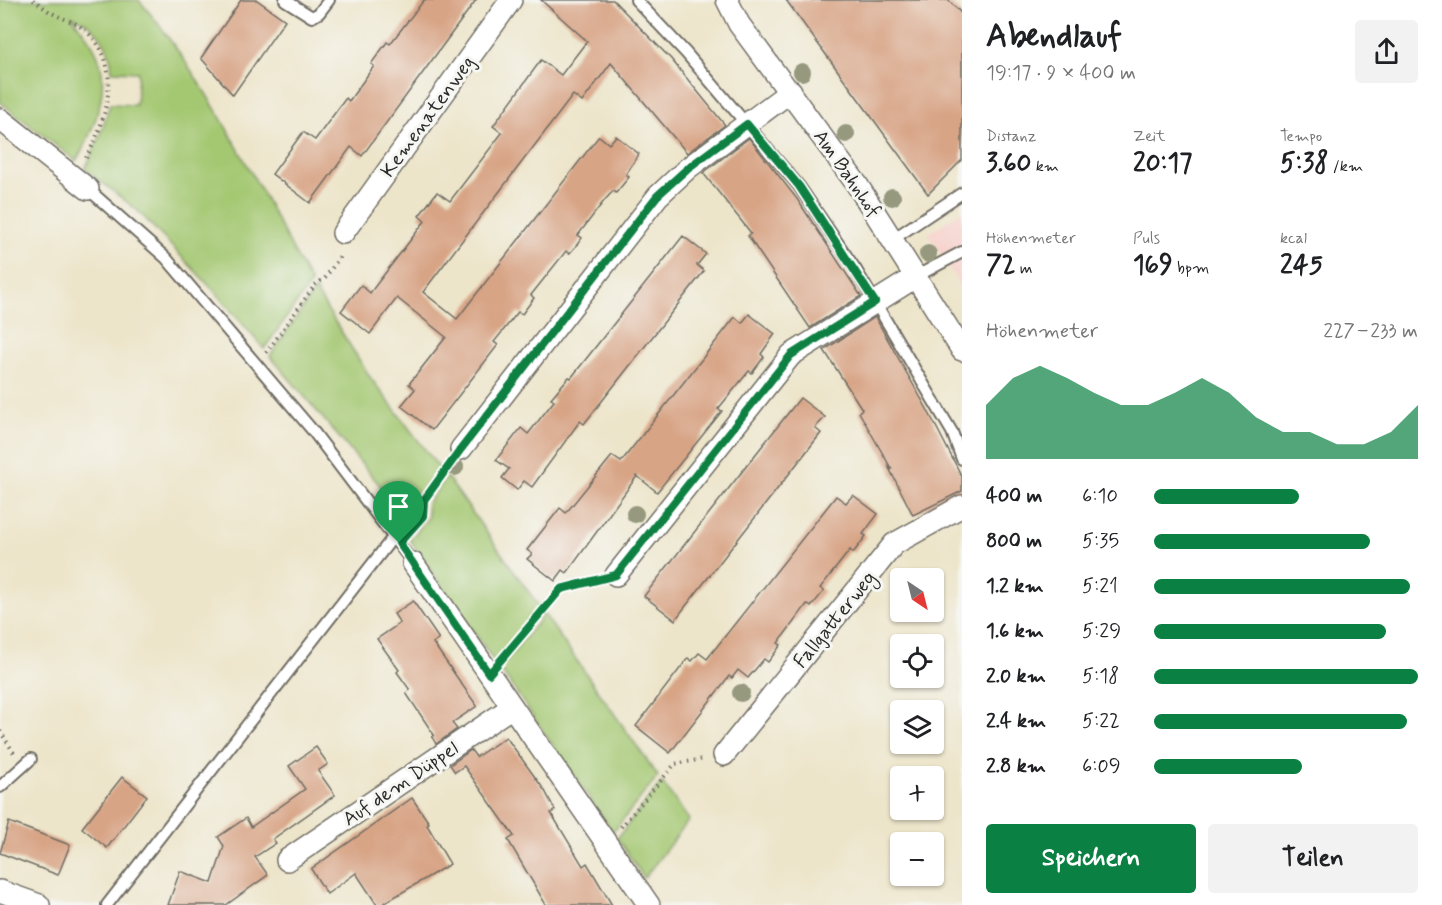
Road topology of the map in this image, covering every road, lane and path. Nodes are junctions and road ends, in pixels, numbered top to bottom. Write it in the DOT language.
graph roads {
  1 [pos="33,0"];
  2 [pos="285,0"];
  3 [pos="329,0"];
  4 [pos="511,0"];
  5 [pos="636,0"];
  6 [pos="727,0"];
  7 [pos="791,91"];
  8 [pos="0,119"];
  9 [pos="747,124"];
  10 [pos="81,183"];
  11 [pos="962,193"];
  12 [pos="343,233"];
  13 [pos="893,239"];
  14 [pos="962,252"];
  15 [pos="917,276"];
  16 [pos="875,302"];
  17 [pos="962,350"];
  18 [pos="257,366"];
  19 [pos="461,449"];
  20 [pos="962,459"];
  21 [pos="962,506"];
  22 [pos="396,539"];
  23 [pos="413,563"];
  24 [pos="616,575"];
  25 [pos="489,674"];
  26 [pos="512,707"];
  27 [pos="0,731"];
  28 [pos="724,755"];
  29 [pos="32,759"];
  30 [pos="20,769"];
  31 [pos="0,787"];
  32 [pos="606,843"];
  33 [pos="287,860"];
  34 [pos="0,891"];
  35 [pos="39,905"];
  36 [pos="107,905"];
  37 [pos="649,905"];
  1 -- 10 [label="path"];
  2 -- 3 [label="lane"];
  4 -- 12 [label="street, Kemenatenweg"];
  5 -- 9 [label="lane"];
  6 -- 7 [label="street, Am Bahnhof"];
  7 -- 9 [label="street"];
  7 -- 13 [label="street, Am Bahnhof"];
  8 -- 10 [label="street"];
  9 -- 16 [label="lane"];
  9 -- 19 [label="street"];
  10 -- 18 [label="lane"];
  11 -- 13 [label="lane"];
  12 -- 18 [label="path"];
  13 -- 15 [label="street, Am Bahnhof"];
  14 -- 15 [label="lane"];
  15 -- 16 [label="street"];
  15 -- 17 [label="street, Am Bahnhof"];
  16 -- 20 [label="lane"];
  16 -- 24 [label="street"];
  18 -- 22 [label="lane"];
  19 -- 22 [label="path"];
  21 -- 28 [label="street, Fallgatterweg"];
  22 -- 23 [label="lane"];
  22 -- 36 [label="lane"];
  23 -- 25 [label="street"];
  24 -- 25 [label="path"];
  25 -- 26 [label="street"];
  26 -- 32 [label="street"];
  26 -- 33 [label="street, Auf dem Düppel"];
  27 -- 30 [label="path"];
  28 -- 32 [label="path"];
  29 -- 30 [label="lane"];
  30 -- 31 [label="lane"];
  32 -- 37 [label="street"];
  34 -- 35 [label="street"];
}
